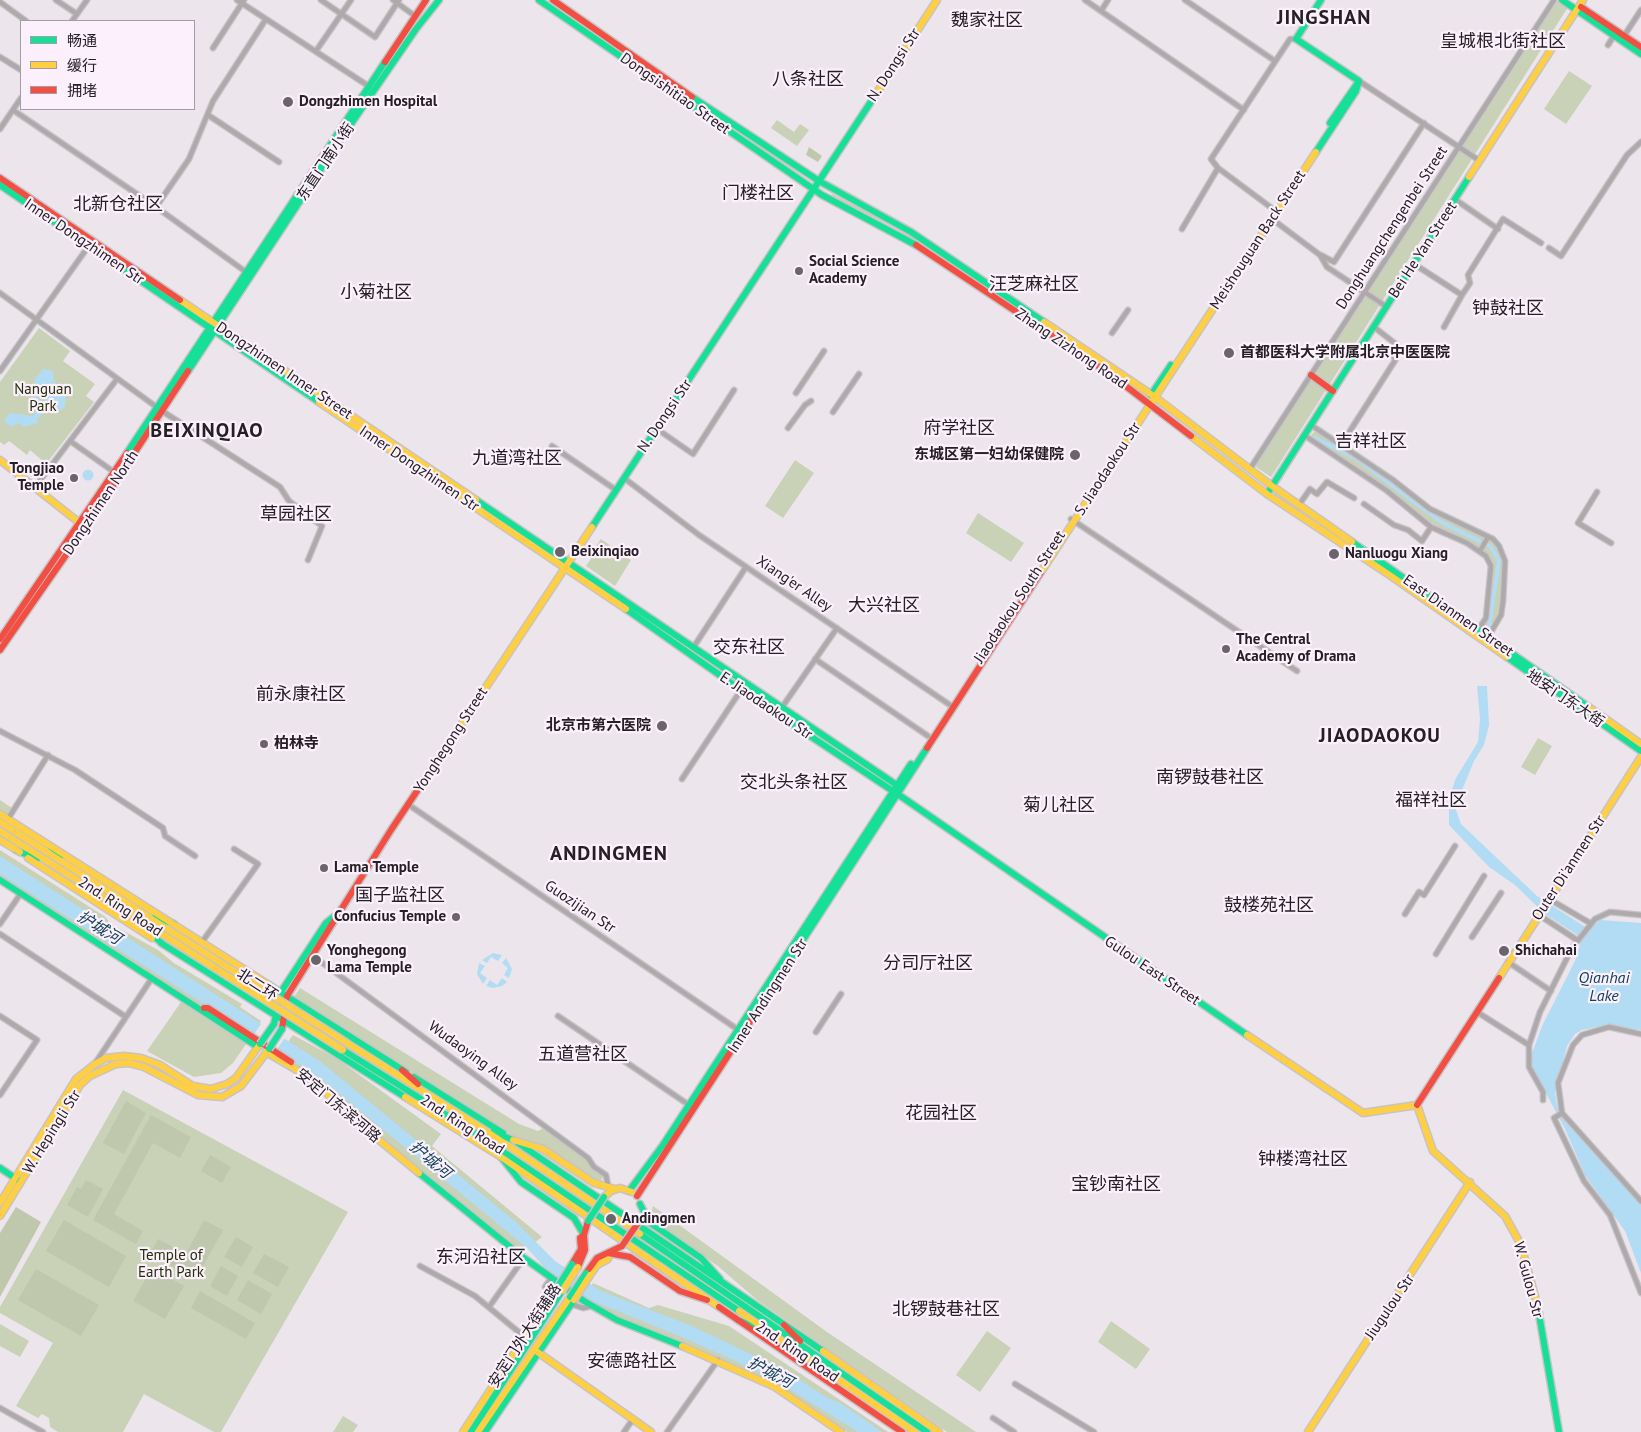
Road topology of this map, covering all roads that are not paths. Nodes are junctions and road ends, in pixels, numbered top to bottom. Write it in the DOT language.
graph roads {
  1 [pos="56,0"];
  2 [pos="87,0"];
  3 [pos="237,0"];
  4 [pos="322,0"];
  5 [pos="351,0"];
  6 [pos="426,0"];
  7 [pos="439,0"];
  8 [pos="539,0"];
  9 [pos="553,0"];
  10 [pos="937,0"];
  11 [pos="1086,0"];
  12 [pos="1108,0"];
  13 [pos="1185,0"];
  14 [pos="1321,0"];
  15 [pos="1554,0"];
  16 [pos="1562,0"];
  17 [pos="1571,0"];
  18 [pos="396,1"];
  19 [pos="0,2"];
  20 [pos="243,2"];
  21 [pos="1580,5"];
  22 [pos="1641,10"];
  23 [pos="1101,11"];
  24 [pos="77,14"];
  25 [pos="341,14"];
  26 [pos="415,16"];
  27 [pos="266,19"];
  28 [pos="25,20"];
  29 [pos="73,20"];
  30 [pos="1616,34"];
  31 [pos="1624,36"];
  32 [pos="1296,39"];
  33 [pos="1608,45"];
  34 [pos="1641,47"];
  35 [pos="213,48"];
  36 [pos="316,51"];
  37 [pos="1641,54"];
  38 [pos="0,57"];
  39 [pos="1275,61"];
  40 [pos="20,69"];
  41 [pos="1359,81"];
  42 [pos="372,88"];
  43 [pos="20,100"];
  44 [pos="13,110"];
  45 [pos="1244,110"];
  46 [pos="208,115"];
  47 [pos="1424,123"];
  48 [pos="0,129"];
  49 [pos="1641,142"];
  50 [pos="1460,146"];
  51 [pos="1480,161"];
  52 [pos="279,162"];
  53 [pos="1218,168"];
  54 [pos="0,178"];
  55 [pos="817,180"];
  56 [pos="0,185"];
  57 [pos="812,188"];
  58 [pos="1456,200"];
  59 [pos="156,207"];
  60 [pos="1273,209"];
  61 [pos="1272,219"];
  62 [pos="1182,229"];
  63 [pos="1498,229"];
  64 [pos="90,243"];
  65 [pos="1541,243"];
  66 [pos="1549,248"];
  67 [pos="1320,255"];
  68 [pos="1414,264"];
  69 [pos="246,272"];
  70 [pos="0,293"];
  71 [pos="1364,293"];
  72 [pos="1462,295"];
  73 [pos="1387,307"];
  74 [pos="1128,310"];
  75 [pos="38,319"];
  76 [pos="213,326"];
  77 [pos="1374,327"];
  78 [pos="1444,328"];
  79 [pos="1112,332"];
  80 [pos="824,351"];
  81 [pos="0,371"];
  82 [pos="859,374"];
  83 [pos="1311,375"];
  84 [pos="117,379"];
  85 [pos="734,390"];
  86 [pos="1333,390"];
  87 [pos="796,392"];
  88 [pos="1153,396"];
  89 [pos="810,401"];
  90 [pos="1148,405"];
  91 [pos="156,406"];
  92 [pos="162,411"];
  93 [pos="833,412"];
  94 [pos="1311,425"];
  95 [pos="788,428"];
  96 [pos="657,429"];
  97 [pos="1304,435"];
  98 [pos="70,441"];
  99 [pos="1341,445"];
  100 [pos="552,446"];
  101 [pos="0,460"];
  102 [pos="1250,469"];
  103 [pos="114,472"];
  104 [pos="624,478"];
  105 [pos="1393,480"];
  106 [pos="1272,486"];
  107 [pos="35,488"];
  108 [pos="616,490"];
  109 [pos="1386,490"];
  110 [pos="1597,492"];
  111 [pos="1267,494"];
  112 [pos="1354,498"];
  113 [pos="1300,504"];
  114 [pos="1364,504"];
  115 [pos="1073,520"];
  116 [pos="83,525"];
  117 [pos="1431,528"];
  118 [pos="1488,537"];
  119 [pos="1611,543"];
  120 [pos="1480,550"];
  121 [pos="308,560"];
  122 [pos="569,562"];
  123 [pos="746,567"];
  124 [pos="565,568"];
  125 [pos="837,628"];
  126 [pos="1478,630"];
  127 [pos="1488,637"];
  128 [pos="0,639"];
  129 [pos="694,646"];
  130 [pos="0,650"];
  131 [pos="690,653"];
  132 [pos="815,660"];
  133 [pos="1297,670"];
  134 [pos="741,690"];
  135 [pos="951,705"];
  136 [pos="782,706"];
  137 [pos="778,713"];
  138 [pos="0,731"];
  139 [pos="928,736"];
  140 [pos="1641,744"];
  141 [pos="1641,751"];
  142 [pos="48,755"];
  143 [pos="1641,757"];
  144 [pos="682,779"];
  145 [pos="897,791"];
  146 [pos="409,805"];
  147 [pos="0,814"];
  148 [pos="8,819"];
  149 [pos="0,822"];
  150 [pos="0,831"];
  151 [pos="0,840"];
  152 [pos="50,846"];
  153 [pos="1454,846"];
  154 [pos="19,847"];
  155 [pos="234,848"];
  156 [pos="195,856"];
  157 [pos="84,875"];
  158 [pos="1484,876"];
  159 [pos="0,880"];
  160 [pos="21,894"];
  161 [pos="1501,894"];
  162 [pos="1550,899"];
  163 [pos="137,909"];
  164 [pos="124,910"];
  165 [pos="339,913"];
  166 [pos="1405,914"];
  167 [pos="1539,915"];
  168 [pos="1641,915"];
  169 [pos="1590,923"];
  170 [pos="0,924"];
  171 [pos="174,924"];
  172 [pos="166,928"];
  173 [pos="0,934"];
  174 [pos="1472,938"];
  175 [pos="199,940"];
  176 [pos="1576,940"];
  177 [pos="164,946"];
  178 [pos="1436,954"];
  179 [pos="313,956"];
  180 [pos="183,957"];
  181 [pos="1508,962"];
  182 [pos="152,978"];
  183 [pos="1551,991"];
  184 [pos="284,994"];
  185 [pos="841,994"];
  186 [pos="200,1008"];
  187 [pos="1477,1012"];
  188 [pos="0,1016"];
  189 [pos="276,1016"];
  190 [pos="558,1016"];
  191 [pos="126,1017"];
  192 [pos="283,1020"];
  193 [pos="741,1031"];
  194 [pos="816,1032"];
  195 [pos="346,1033"];
  196 [pos="1641,1034"];
  197 [pos="347,1043"];
  198 [pos="259,1046"];
  199 [pos="1529,1046"];
  200 [pos="268,1051"];
  201 [pos="333,1052"];
  202 [pos="95,1064"];
  203 [pos="402,1070"];
  204 [pos="324,1090"];
  205 [pos="0,1095"];
  206 [pos="434,1099"];
  207 [pos="1543,1100"];
  208 [pos="689,1105"];
  209 [pos="1417,1105"];
  210 [pos="1562,1113"];
  211 [pos="478,1130"];
  212 [pos="513,1140"];
  213 [pos="501,1157"];
  214 [pos="0,1168"];
  215 [pos="14,1178"];
  216 [pos="21,1182"];
  217 [pos="1470,1182"];
  218 [pos="608,1186"];
  219 [pos="615,1189"];
  220 [pos="630,1191"];
  221 [pos="637,1196"];
  222 [pos="1641,1201"];
  223 [pos="0,1203"];
  224 [pos="640,1204"];
  225 [pos="0,1216"];
  226 [pos="582,1237"];
  227 [pos="608,1256"];
  228 [pos="524,1258"];
  229 [pos="420,1266"];
  230 [pos="551,1278"];
  231 [pos="720,1279"];
  232 [pos="1641,1293"];
  233 [pos="555,1298"];
  234 [pos="572,1300"];
  235 [pos="707,1300"];
  236 [pos="592,1306"];
  237 [pos="489,1307"];
  238 [pos="738,1320"];
  239 [pos="784,1324"];
  240 [pos="768,1332"];
  241 [pos="525,1337"];
  242 [pos="532,1342"];
  243 [pos="537,1351"];
  244 [pos="814,1354"];
  245 [pos="718,1360"];
  246 [pos="1016,1384"];
  247 [pos="0,1408"];
  248 [pos="993,1418"];
  249 [pos="633,1419"];
  250 [pos="912,1428"];
  251 [pos="43,1432"];
  252 [pos="462,1432"];
  253 [pos="471,1432"];
  254 [pos="478,1432"];
  255 [pos="484,1432"];
  256 [pos="624,1432"];
  257 [pos="651,1432"];
  258 [pos="667,1432"];
  259 [pos="841,1432"];
  260 [pos="902,1432"];
  261 [pos="927,1432"];
  262 [pos="934,1432"];
  263 [pos="939,1432"];
  264 [pos="1014,1432"];
  265 [pos="1094,1432"];
  266 [pos="1308,1432"];
  267 [pos="1559,1432"];
  1 -- 24 [label="street"];
  2 -- 24 [label="street"];
  3 -- 20 [label="street"];
  4 -- 25 [label="street"];
  5 -- 25 [label="street"];
  6 -- 26 [label="main road, 东直门南小街"];
  7 -- 42 [label="main road, 东直门南小街"];
  8 -- 57 [label="main road, Dongsishitiao Street"];
  9 -- 55 [label="main road, Dongsishitiao Street"];
  10 -- 55 [label="main road, N. Dongsi Str"];
  11 -- 23 [label="street"];
  12 -- 23 [label="street"];
  13 -- 39 [label="street"];
  14 -- 32 [label="main road"];
  15 -- 50 [label="street, Donghuangchengenbei Street"];
  16 -- 21 [label="main road"];
  17 -- 21 [label="main road"];
  18 -- 25 [label="street"];
  18 -- 26 [label="street"];
  19 -- 28 [label="street"];
  20 -- 27 [label="street"];
  20 -- 35 [label="street"];
  21 -- 30 [label="main road"];
  21 -- 51 [label="main road, Bei He Yan Street"];
  22 -- 31 [label="street"];
  23 -- 45 [label="street"];
  24 -- 29 [label="street"];
  25 -- 36 [label="street"];
  26 -- 42 [label="main road, 东直门南小街"];
  27 -- 36 [label="street"];
  27 -- 46 [label="street"];
  30 -- 31 [label="main road"];
  30 -- 33 [label="street"];
  30 -- 37 [label="main road"];
  31 -- 34 [label="main road"];
  32 -- 39 [label="street"];
  32 -- 41 [label="main road"];
  36 -- 42 [label="street"];
  38 -- 40 [label="street"];
  39 -- 45 [label="street"];
  41 -- 47 [label="street"];
  41 -- 60 [label="main road"];
  41 -- 61 [label="main road, Meishouguan Back Street"];
  42 -- 69 [label="main road, 东直门南小街"];
  42 -- 76 [label="main road, 东直门南小街"];
  43 -- 44 [label="street"];
  44 -- 48 [label="street"];
  44 -- 59 [label="street"];
  45 -- 53 [label="street"];
  46 -- 52 [label="street"];
  46 -- 59 [label="street"];
  47 -- 50 [label="street"];
  47 -- 67 [label="street"];
  49 -- 66 [label="street"];
  50 -- 51 [label="street"];
  50 -- 71 [label="street, Donghuangchengenbei Street"];
  51 -- 58 [label="main road, Bei He Yan Street"];
  53 -- 60 [label="street"];
  53 -- 62 [label="street"];
  54 -- 64 [label="main road, Dongzhimen Inner Street"];
  55 -- 57 [label="main road, N. Dongsi Str"];
  55 -- 88 [label="main road, Zhang Zizhong Road"];
  56 -- 64 [label="main road, Inner Dongzhimen Str"];
  57 -- 90 [label="main road, Zhang Zizhong Road"];
  57 -- 96 [label="main road, N. Dongsi Str"];
  58 -- 63 [label="street"];
  58 -- 68 [label="main road, Bei He Yan Street"];
  59 -- 69 [label="street"];
  60 -- 61 [label="street"];
  60 -- 88 [label="main road"];
  61 -- 67 [label="street"];
  61 -- 88 [label="main road, Meishouguan Back Street"];
  63 -- 65 [label="street"];
  63 -- 72 [label="street"];
  64 -- 75 [label="street"];
  64 -- 76 [label="main road, Dongzhimen Inner Street"];
  67 -- 71 [label="street"];
  68 -- 72 [label="street"];
  68 -- 73 [label="main road, Bei He Yan Street"];
  69 -- 76 [label="main road, 东直门南小街"];
  70 -- 75 [label="street"];
  71 -- 73 [label="street"];
  71 -- 83 [label="street, Donghuangchengenbei Street"];
  72 -- 78 [label="street"];
  73 -- 77 [label="main road, Bei He Yan Street"];
  74 -- 79 [label="street"];
  75 -- 81 [label="street"];
  75 -- 84 [label="street"];
  76 -- 91 [label="main road"];
  76 -- 92 [label="main road, Dongzhimen North"];
  76 -- 122 [label="main road, Dongzhimen Inner Street"];
  76 -- 124 [label="main road, Inner Dongzhimen Str"];
  77 -- 86 [label="main road, Bei He Yan Street"];
  77 -- 99 [label="street"];
  80 -- 87 [label="street"];
  82 -- 93 [label="street"];
  83 -- 86 [label="main road"];
  83 -- 102 [label="street, Donghuangchengenbei Street"];
  84 -- 91 [label="street"];
  84 -- 98 [label="street"];
  85 -- 96 [label="street"];
  86 -- 94 [label="main road, Bei He Yan Street"];
  88 -- 90 [label="main road, S. Jiaodaokou Str"];
  88 -- 102 [label="main road, East Dianmen Street"];
  89 -- 95 [label="street"];
  90 -- 111 [label="main road"];
  90 -- 115 [label="main road, S. Jiaodaokou Str"];
  91 -- 92 [label="street"];
  91 -- 103 [label="main road"];
  92 -- 116 [label="main road, Dongzhimen North"];
  92 -- 121 [label="street"];
  94 -- 97 [label="main road, Bei He Yan Street"];
  94 -- 99 [label="street"];
  96 -- 104 [label="main road, N. Dongsi Str"];
  97 -- 106 [label="main road, Bei He Yan Street"];
  97 -- 109 [label="street"];
  98 -- 103 [label="street"];
  98 -- 107 [label="street"];
  99 -- 105 [label="street"];
  100 -- 108 [label="street"];
  101 -- 107 [label="main road"];
  102 -- 106 [label="main road, East Dianmen Street"];
  103 -- 116 [label="main road"];
  104 -- 108 [label="main road, N. Dongsi Str"];
  104 -- 123 [label="street, Xiang'er Alley"];
  105 -- 109 [label="street"];
  105 -- 118 [label="street"];
  106 -- 111 [label="main road, Bei He Yan Street"];
  106 -- 113 [label="main road, East Dianmen Street"];
  107 -- 116 [label="main road"];
  108 -- 122 [label="main road, N. Dongsi Str"];
  109 -- 117 [label="street"];
  110 -- 119 [label="street"];
  111 -- 141 [label="main road, 地安门东大街"];
  112 -- 113 [label="street"];
  113 -- 126 [label="main road, East Dianmen Street"];
  114 -- 117 [label="street"];
  115 -- 133 [label="street"];
  115 -- 135 [label="main road, Jiaodaokou South Street"];
  116 -- 128 [label="main road"];
  116 -- 130 [label="main road, Dongzhimen North"];
  117 -- 120 [label="street"];
  118 -- 120 [label="street"];
  118 -- 127 [label="street"];
  120 -- 126 [label="street"];
  122 -- 124 [label="main road, Yonghegong Street"];
  122 -- 129 [label="main road, Dongzhimen Inner Street"];
  123 -- 125 [label="street, Xiang'er Alley"];
  123 -- 129 [label="street"];
  124 -- 131 [label="main road, E. Jiaodaokou Str"];
  124 -- 146 [label="main road, Yonghegong Street"];
  125 -- 132 [label="street"];
  125 -- 135 [label="street, Xiang'er Alley"];
  126 -- 127 [label="main road, East Dianmen Street"];
  127 -- 140 [label="main road, East Dianmen Street"];
  129 -- 131 [label="street"];
  129 -- 136 [label="main road, Dongzhimen Inner Street"];
  131 -- 134 [label="main road, E. Jiaodaokou Str"];
  132 -- 136 [label="street"];
  132 -- 139 [label="street"];
  134 -- 137 [label="main road, E. Jiaodaokou Str"];
  134 -- 144 [label="street"];
  135 -- 139 [label="main road, Jiaodaokou South Street"];
  135 -- 145 [label="main road, Jiaodaokou South Street"];
  136 -- 137 [label="street"];
  136 -- 145 [label="main road, Dongzhimen Inner Street"];
  137 -- 145 [label="main road, E. Jiaodaokou Str"];
  138 -- 142 [label="street"];
  139 -- 145 [label="main road, Jiaodaokou South Street"];
  142 -- 148 [label="street"];
  142 -- 156 [label="street"];
  143 -- 162 [label="main road, Outer Di'anmen Str"];
  145 -- 193 [label="main road, Inner Andingmen Str"];
  145 -- 209 [label="main road, Gulou East Street"];
  146 -- 165 [label="main road, Yonghegong Street"];
  146 -- 193 [label="street, Guozijian Str"];
  147 -- 148 [label="main road"];
  148 -- 152 [label="main road"];
  149 -- 157 [label="main road, 2nd. Ring Road"];
  150 -- 154 [label="main road"];
  151 -- 154 [label="main road"];
  152 -- 157 [label="main road"];
  152 -- 171 [label="main road"];
  153 -- 166 [label="street"];
  154 -- 164 [label="main road, 2nd. Ring Road"];
  154 -- 177 [label="main road"];
  155 -- 175 [label="street"];
  157 -- 163 [label="main road, 2nd. Ring Road"];
  158 -- 178 [label="street"];
  159 -- 160 [label="main road"];
  160 -- 170 [label="street"];
  160 -- 182 [label="main road"];
  161 -- 174 [label="street"];
  162 -- 167 [label="main road, Outer Di'anmen Str"];
  162 -- 169 [label="street"];
  163 -- 171 [label="main road"];
  163 -- 172 [label="main road, 2nd. Ring Road"];
  164 -- 177 [label="main road"];
  164 -- 211 [label="main road, 2nd. Ring Road, bridge"];
  165 -- 179 [label="main road, Yonghegong Street"];
  165 -- 184 [label="main road, Yonghegong Street"];
  167 -- 176 [label="street"];
  167 -- 181 [label="main road, Outer Di'anmen Str"];
  168 -- 169 [label="street"];
  169 -- 176 [label="street"];
  171 -- 175 [label="main road"];
  172 -- 197 [label="main road, 北二环, bridge"];
  173 -- 191 [label="street"];
  175 -- 180 [label="main road"];
  175 -- 184 [label="main road"];
  176 -- 183 [label="street"];
  177 -- 180 [label="main road"];
  179 -- 184 [label="main road, Yonghegong Street"];
  179 -- 218 [label="street, Wudaoying Alley"];
  180 -- 189 [label="main road"];
  181 -- 183 [label="street"];
  181 -- 187 [label="main road, Outer Di'anmen Str"];
  182 -- 186 [label="main road"];
  182 -- 191 [label="street"];
  183 -- 199 [label="street"];
  184 -- 189 [label="main road"];
  184 -- 192 [label="main road"];
  184 -- 195 [label="main road"];
  185 -- 194 [label="street"];
  186 -- 198 [label="main road"];
  186 -- 204 [label="main road"];
  187 -- 199 [label="street"];
  187 -- 209 [label="main road, Outer Di'anmen Str"];
  188 -- 205 [label="street"];
  189 -- 192 [label="main road"];
  189 -- 198 [label="main road, W. Hepingli Str, bridge"];
  190 -- 208 [label="street"];
  191 -- 202 [label="street"];
  192 -- 200 [label="main road, W. Hepingli Str, bridge"];
  192 -- 201 [label="main road"];
  193 -- 208 [label="main road, Inner Andingmen Str"];
  193 -- 221 [label="main road, Inner Andingmen Str"];
  195 -- 201 [label="main road"];
  195 -- 203 [label="main road"];
  196 -- 210 [label="street"];
  197 -- 206 [label="main road, 2nd. Ring Road"];
  198 -- 202 [label="main road, W. Hepingli Str"];
  199 -- 207 [label="street"];
  200 -- 204 [label="main road, 安定门东滨河路"];
  200 -- 216 [label="main road, W. Hepingli Str"];
  201 -- 213 [label="main road"];
  202 -- 215 [label="main road, W. Hepingli Str"];
  203 -- 206 [label="main road"];
  203 -- 212 [label="main road"];
  204 -- 228 [label="main road, 安定门东滨河路"];
  206 -- 211 [label="main road, 2nd. Ring Road"];
  208 -- 220 [label="main road, Inner Andingmen Str"];
  209 -- 217 [label="main road, W. Gulou Str"];
  210 -- 222 [label="street"];
  210 -- 232 [label="street"];
  211 -- 212 [label="main road"];
  211 -- 213 [label="main road"];
  211 -- 240 [label="main road, 2nd. Ring Road"];
  211 -- 244 [label="main road, 2nd. Ring Road"];
  212 -- 218 [label="main road"];
  212 -- 231 [label="main road"];
  213 -- 226 [label="main road"];
  213 -- 235 [label="main road"];
  214 -- 215 [label="main road"];
  215 -- 216 [label="main road"];
  215 -- 223 [label="main road, W. Hepingli Str"];
  216 -- 225 [label="main road, W. Hepingli Str"];
  217 -- 266 [label="main road, Jiugulou Str"];
  217 -- 267 [label="main road, W. Gulou Str"];
  218 -- 219 [label="main road"];
  219 -- 220 [label="main road"];
  219 -- 226 [label="main road, bridge"];
  220 -- 221 [label="main road"];
  221 -- 224 [label="main road"];
  224 -- 227 [label="main road, bridge"];
  224 -- 231 [label="main road"];
  226 -- 233 [label="main road, bridge"];
  227 -- 234 [label="main road, bridge"];
  227 -- 235 [label="main road"];
  228 -- 230 [label="main road, 安定门东滨河路"];
  228 -- 237 [label="street"];
  229 -- 237 [label="street"];
  230 -- 233 [label="street"];
  230 -- 236 [label="main road, 安定门东滨河路"];
  231 -- 239 [label="main road"];
  233 -- 241 [label="main road, 安定门外大街辅路"];
  233 -- 242 [label="main road"];
  234 -- 236 [label="street"];
  234 -- 243 [label="main road"];
  235 -- 238 [label="main road"];
  236 -- 245 [label="main road, 安定门东滨河路"];
  237 -- 241 [label="street"];
  238 -- 240 [label="main road"];
  238 -- 260 [label="main road"];
  239 -- 244 [label="main road"];
  239 -- 263 [label="main road"];
  240 -- 250 [label="main road, 2nd. Ring Road"];
  241 -- 242 [label="street"];
  241 -- 252 [label="main road, 安定门外大街辅路"];
  242 -- 253 [label="main road"];
  243 -- 249 [label="main road"];
  243 -- 254 [label="main road"];
  243 -- 255 [label="main road, 安定门外大街辅路"];
  244 -- 250 [label="main road, 2nd. Ring Road"];
  245 -- 258 [label="street"];
  245 -- 259 [label="main road, 安定门东滨河路"];
  246 -- 265 [label="street"];
  247 -- 251 [label="street"];
  248 -- 264 [label="street"];
  249 -- 256 [label="street"];
  249 -- 257 [label="main road"];
  250 -- 261 [label="main road, 2nd. Ring Road"];
  250 -- 262 [label="main road"];
}
